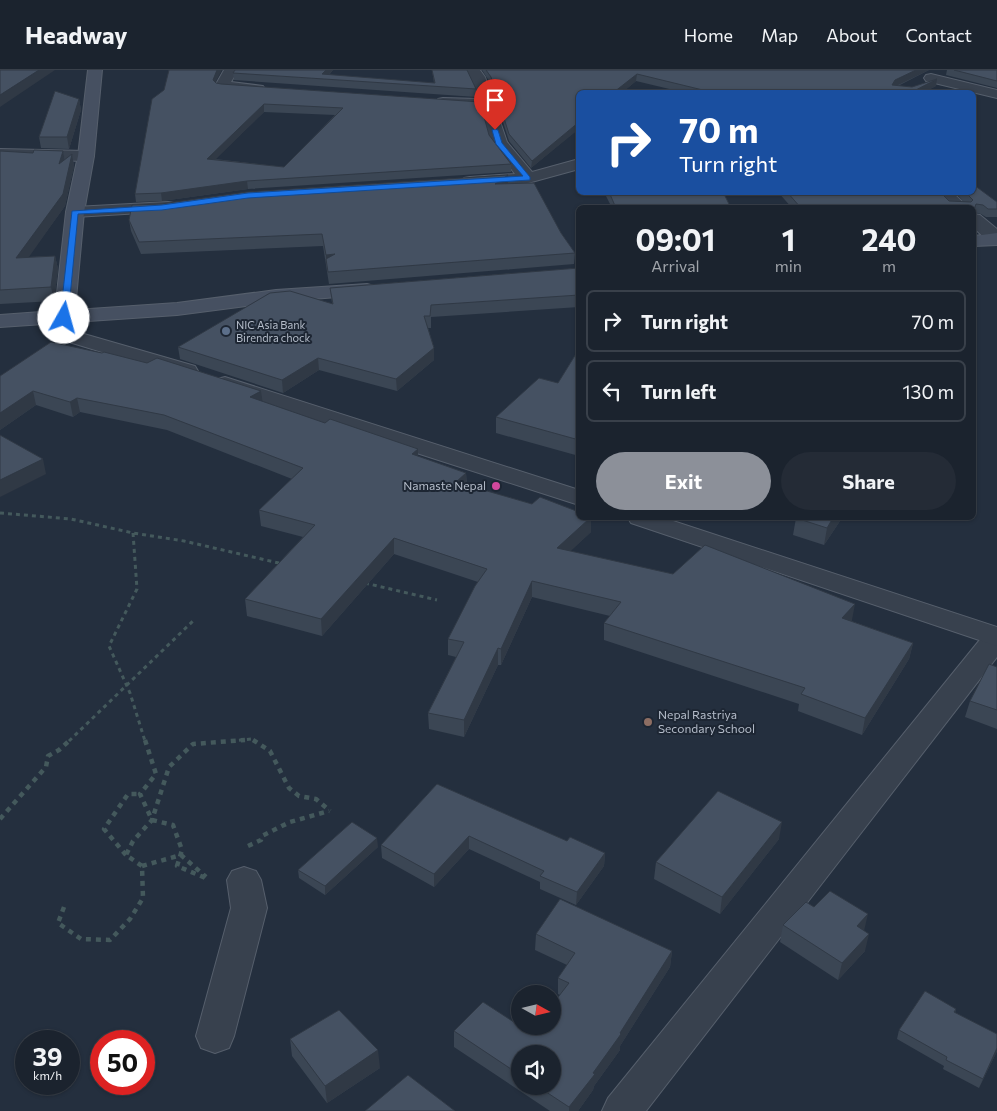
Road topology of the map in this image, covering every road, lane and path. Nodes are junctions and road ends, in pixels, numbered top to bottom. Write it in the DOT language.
graph roads {
  1 [pos="95,70"];
  2 [pos="231,70"];
  3 [pos="473,70"];
  4 [pos="937,74"];
  5 [pos="916,85"];
  6 [pos="272,90"];
  7 [pos="997,94"];
  8 [pos="424,100"];
  9 [pos="486,104"];
  10 [pos="0,154"];
  11 [pos="86,156"];
  12 [pos="576,165"];
  13 [pos="528,178"];
  14 [pos="451,183"];
  15 [pos="936,195"];
  16 [pos="950,199"];
  17 [pos="181,205"];
  18 [pos="75,212"];
  19 [pos="976,221"];
  20 [pos="997,239"];
  21 [pos="976,241"];
  22 [pos="387,288"];
  23 [pos="64,318"];
  24 [pos="0,321"];
  25 [pos="576,497"];
  26 [pos="0,512"];
  27 [pos="646,520"];
  28 [pos="133,533"];
  29 [pos="284,564"];
  30 [pos="360,582"];
  31 [pos="437,600"];
  32 [pos="193,621"];
  33 [pos="997,637"];
  34 [pos="127,685"];
  35 [pos="140,794"];
  36 [pos="330,811"];
  37 [pos="0,819"];
  38 [pos="152,820"];
  39 [pos="126,855"];
  40 [pos="244,880"];
  41 [pos="64,907"];
  42 [pos="215,1036"];
  43 [pos="622,1111"];
  1 -- 11 [label="main road"];
  2 -- 6 [label="street"];
  3 -- 9 [label="street"];
  4 -- 5 [label="street"];
  4 -- 7 [label="street"];
  8 -- 9 [label="street"];
  9 -- 13 [label="street"];
  10 -- 11 [label="street"];
  11 -- 18 [label="main road"];
  12 -- 13 [label="street"];
  13 -- 14 [label="street"];
  15 -- 16 [label="street"];
  17 -- 18 [label="street"];
  18 -- 23 [label="main road"];
  19 -- 20 [label="street"];
  20 -- 21 [label="main road"];
  22 -- 23 [label="main road"];
  23 -- 24 [label="main road"];
  23 -- 25 [label="street"];
  26 -- 28 [label="path"];
  27 -- 33 [label="street"];
  28 -- 29 [label="path"];
  28 -- 34 [label="path"];
  30 -- 31 [label="path"];
  32 -- 34 [label="path"];
  33 -- 43 [label="street"];
  34 -- 35 [label="path"];
  34 -- 37 [label="path"];
  35 -- 38 [label="path"];
  35 -- 39 [label="path"];
  36 -- 38 [label="path"];
  38 -- 39 [label="path"];
  38 -- 40 [label="path"];
  39 -- 41 [label="path"];
  40 -- 42 [label="street"];
}
